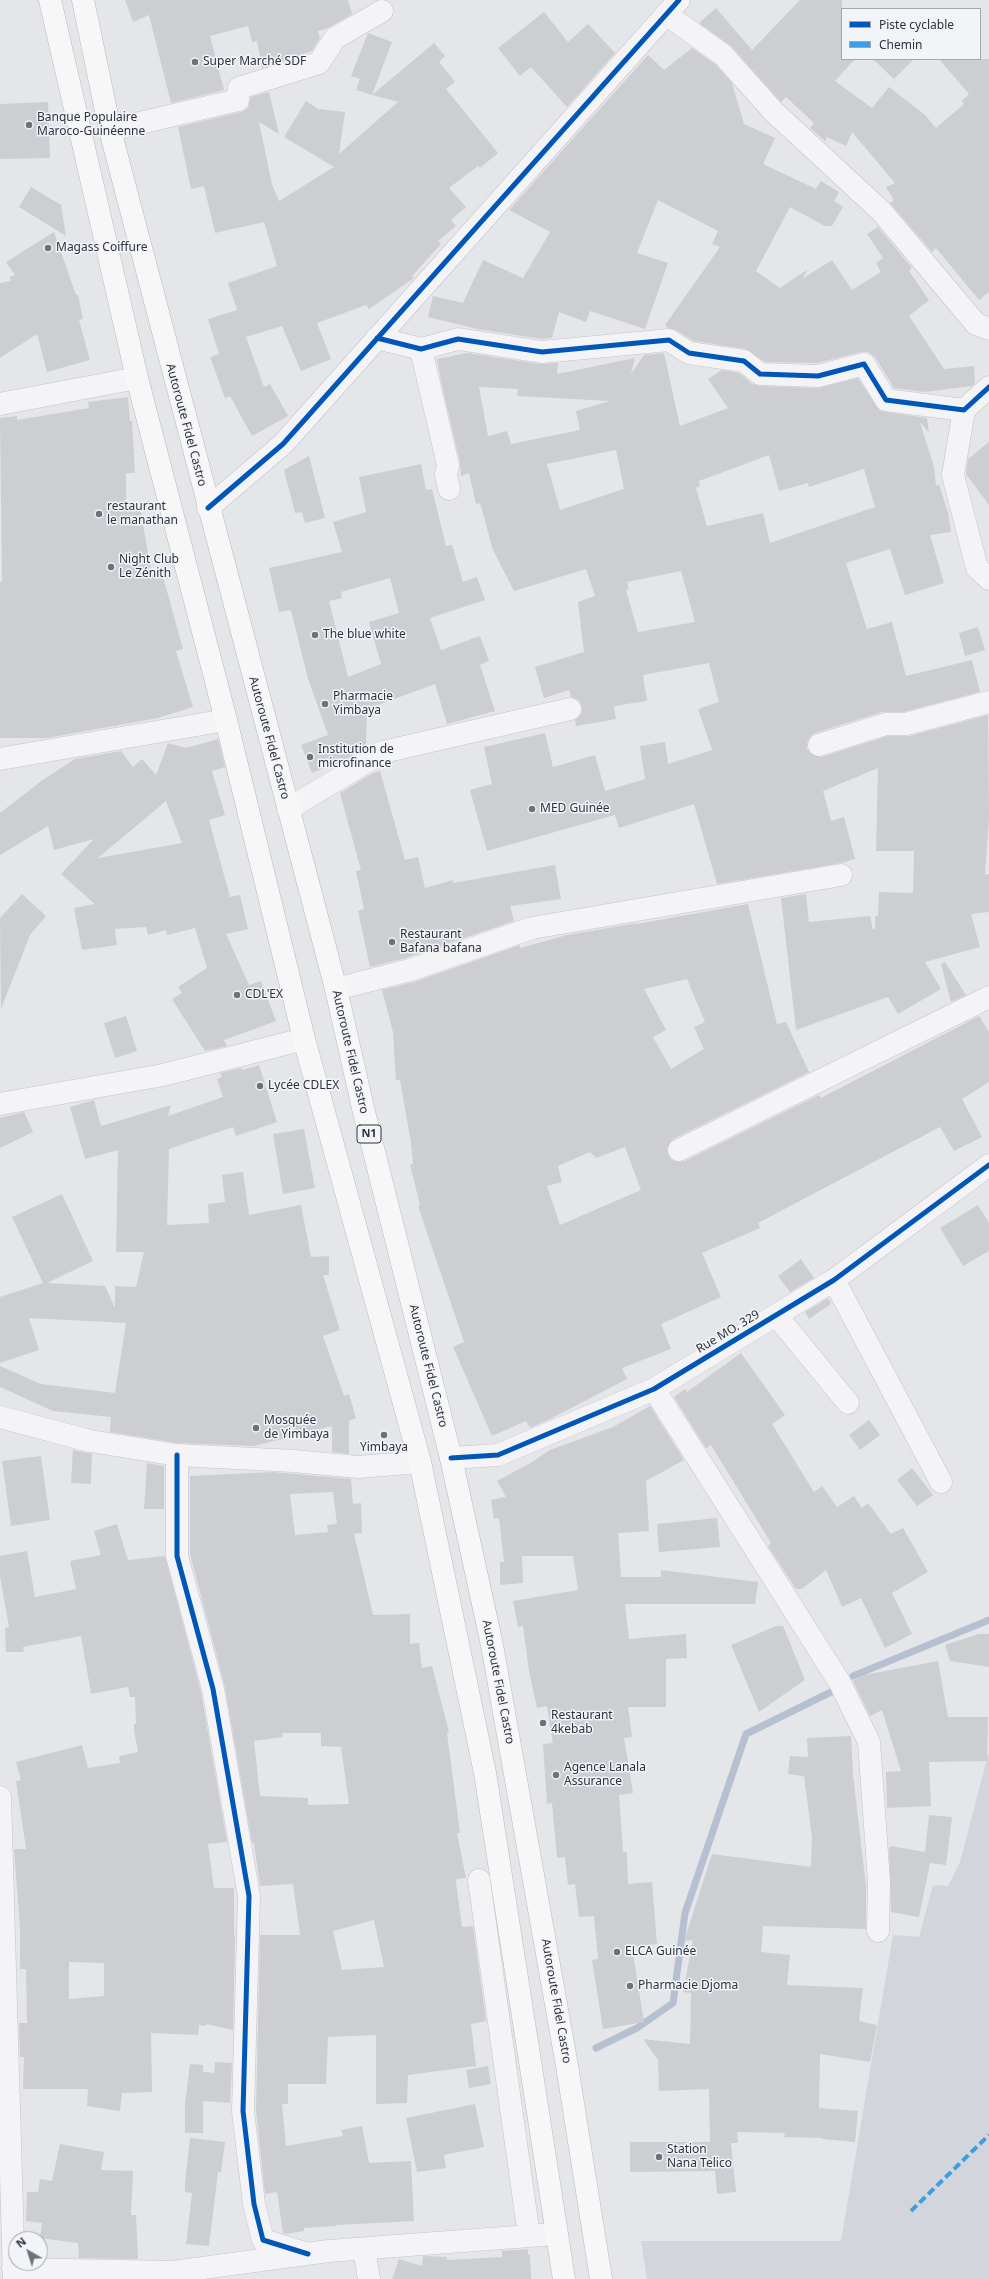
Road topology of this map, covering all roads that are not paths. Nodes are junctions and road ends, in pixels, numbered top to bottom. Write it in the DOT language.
graph roads {
  1 [pos="50,0"];
  2 [pos="83,0"];
  3 [pos="672,7"];
  4 [pos="382,11"];
  5 [pos="110,130"];
  6 [pos="989,329"];
  7 [pos="378,338"];
  8 [pos="421,350"];
  9 [pos="137,378"];
  10 [pos="989,387"];
  11 [pos="0,404"];
  12 [pos="964,410"];
  13 [pos="450,489"];
  14 [pos="208,508"];
  15 [pos="989,579"];
  16 [pos="989,702"];
  17 [pos="570,709"];
  18 [pos="226,720"];
  19 [pos="820,745"];
  20 [pos="0,759"];
  21 [pos="288,809"];
  22 [pos="841,875"];
  23 [pos="336,989"];
  24 [pos="989,997"];
  25 [pos="304,1039"];
  26 [pos="0,1104"];
  27 [pos="678,1150"];
  28 [pos="989,1165"];
  29 [pos="834,1280"];
  30 [pos="776,1315"];
  31 [pos="654,1389"];
  32 [pos="848,1403"];
  33 [pos="0,1417"];
  34 [pos="177,1455"];
  35 [pos="451,1458"];
  36 [pos="420,1462"];
  37 [pos="942,1482"];
  38 [pos="0,1797"];
  39 [pos="479,1880"];
  40 [pos="2,1910"];
  41 [pos="878,1931"];
  42 [pos="4,2065"];
  43 [pos="556,2234"];
  44 [pos="529,2236"];
  45 [pos="364,2249"];
  46 [pos="308,2254"];
  47 [pos="14,2274"];
  48 [pos="369,2279"];
  49 [pos="564,2279"];
  50 [pos="601,2279"];
  1 -- 9 [label="highway"];
  2 -- 5 [label="highway, Autoroute Fidel Castro / N1"];
  3 -- 6 [label="street"];
  3 -- 7 [label="street"];
  4 -- 5 [label="street"];
  5 -- 14 [label="highway, Autoroute Fidel Castro / N1"];
  7 -- 8 [label="street"];
  7 -- 14 [label="street"];
  8 -- 12 [label="street"];
  8 -- 13 [label="street"];
  9 -- 11 [label="street"];
  9 -- 18 [label="highway"];
  10 -- 12 [label="street"];
  12 -- 15 [label="street"];
  14 -- 21 [label="highway, Autoroute Fidel Castro / N1"];
  16 -- 19 [label="street"];
  17 -- 21 [label="street"];
  18 -- 20 [label="street"];
  18 -- 25 [label="highway"];
  21 -- 23 [label="highway, Autoroute Fidel Castro / N1"];
  22 -- 23 [label="street"];
  23 -- 35 [label="highway, Autoroute Fidel Castro / N1"];
  24 -- 27 [label="street"];
  25 -- 26 [label="street"];
  25 -- 36 [label="highway"];
  28 -- 29 [label="street, Rue MO. 329"];
  29 -- 30 [label="street, Rue MO. 329"];
  29 -- 37 [label="street"];
  30 -- 31 [label="street, Rue MO. 329"];
  30 -- 32 [label="street"];
  31 -- 35 [label="street, Rue MO. 329"];
  31 -- 41 [label="street"];
  33 -- 34 [label="street"];
  34 -- 36 [label="street"];
  34 -- 46 [label="street"];
  35 -- 50 [label="highway, Autoroute Fidel Castro / N1"];
  36 -- 43 [label="highway"];
  38 -- 40 [label="street"];
  39 -- 44 [label="street"];
  40 -- 42 [label="street"];
  42 -- 47 [label="street"];
  43 -- 44 [label="street"];
  43 -- 49 [label="highway"];
  44 -- 45 [label="street"];
  45 -- 46 [label="street"];
  45 -- 48 [label="street"];
  46 -- 47 [label="street"];
}
